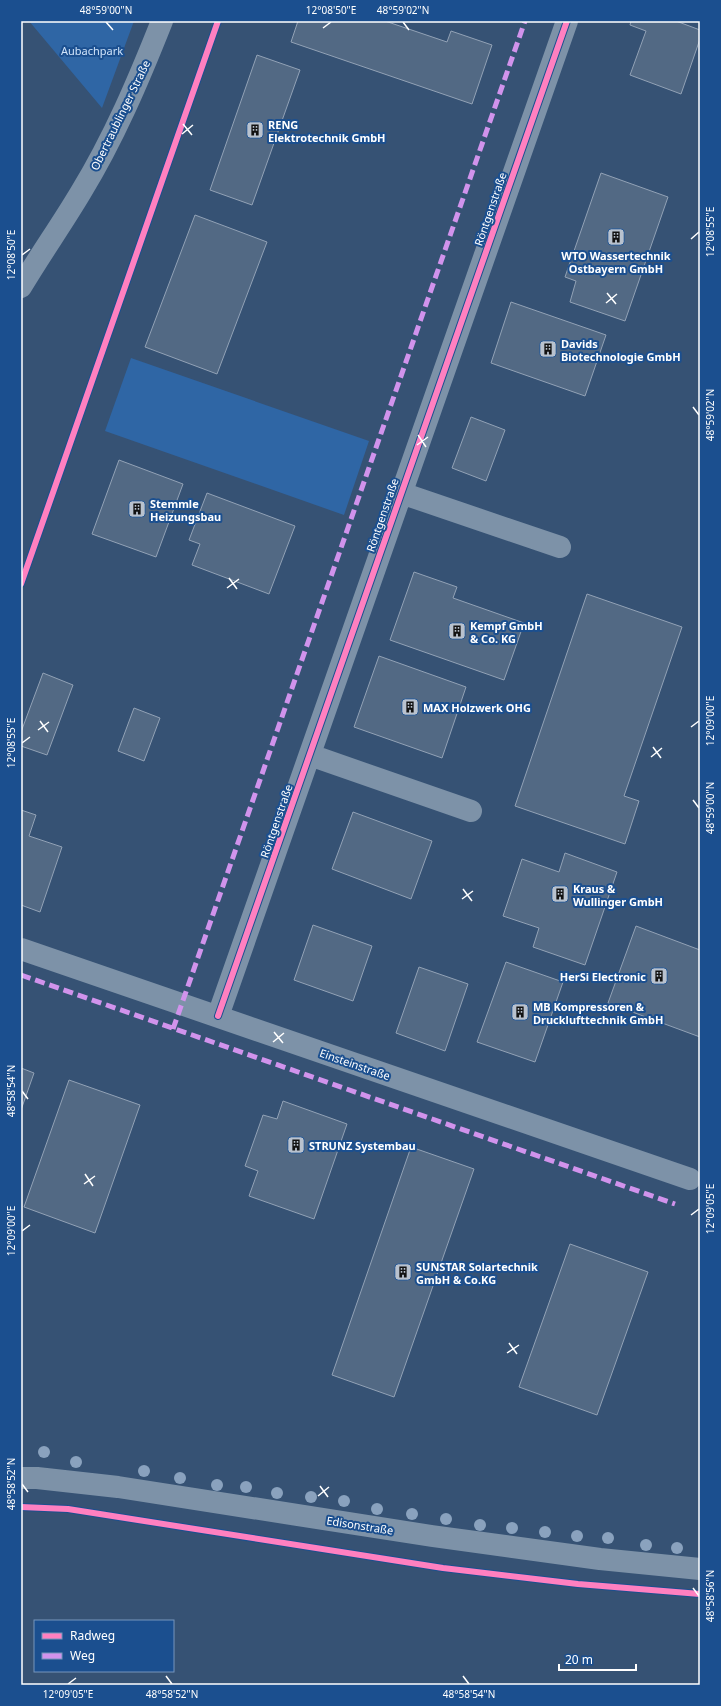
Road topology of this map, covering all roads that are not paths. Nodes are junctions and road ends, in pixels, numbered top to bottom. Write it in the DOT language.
graph roads {
  1 [pos="162,21"];
  2 [pos="566,21"];
  3 [pos="21,287"];
  4 [pos="400,493"];
  5 [pos="560,547"];
  6 [pos="310,755"];
  7 [pos="471,811"];
  8 [pos="21,949"];
  9 [pos="218,1016"];
  10 [pos="690,1179"];
  11 [pos="21,1478"];
  12 [pos="700,1569"];
  1 -- 3 [label="street, Obertraublinger Straße"];
  2 -- 4 [label="street, Röntgenstraße"];
  4 -- 5 [label="street, Röntgenstraße"];
  4 -- 6 [label="street, Röntgenstraße"];
  6 -- 7 [label="street"];
  6 -- 9 [label="street, Röntgenstraße"];
  8 -- 9 [label="street, Einsteinstraße"];
  9 -- 10 [label="street, Einsteinstraße"];
  11 -- 12 [label="street, Edisonstraße"];
}
